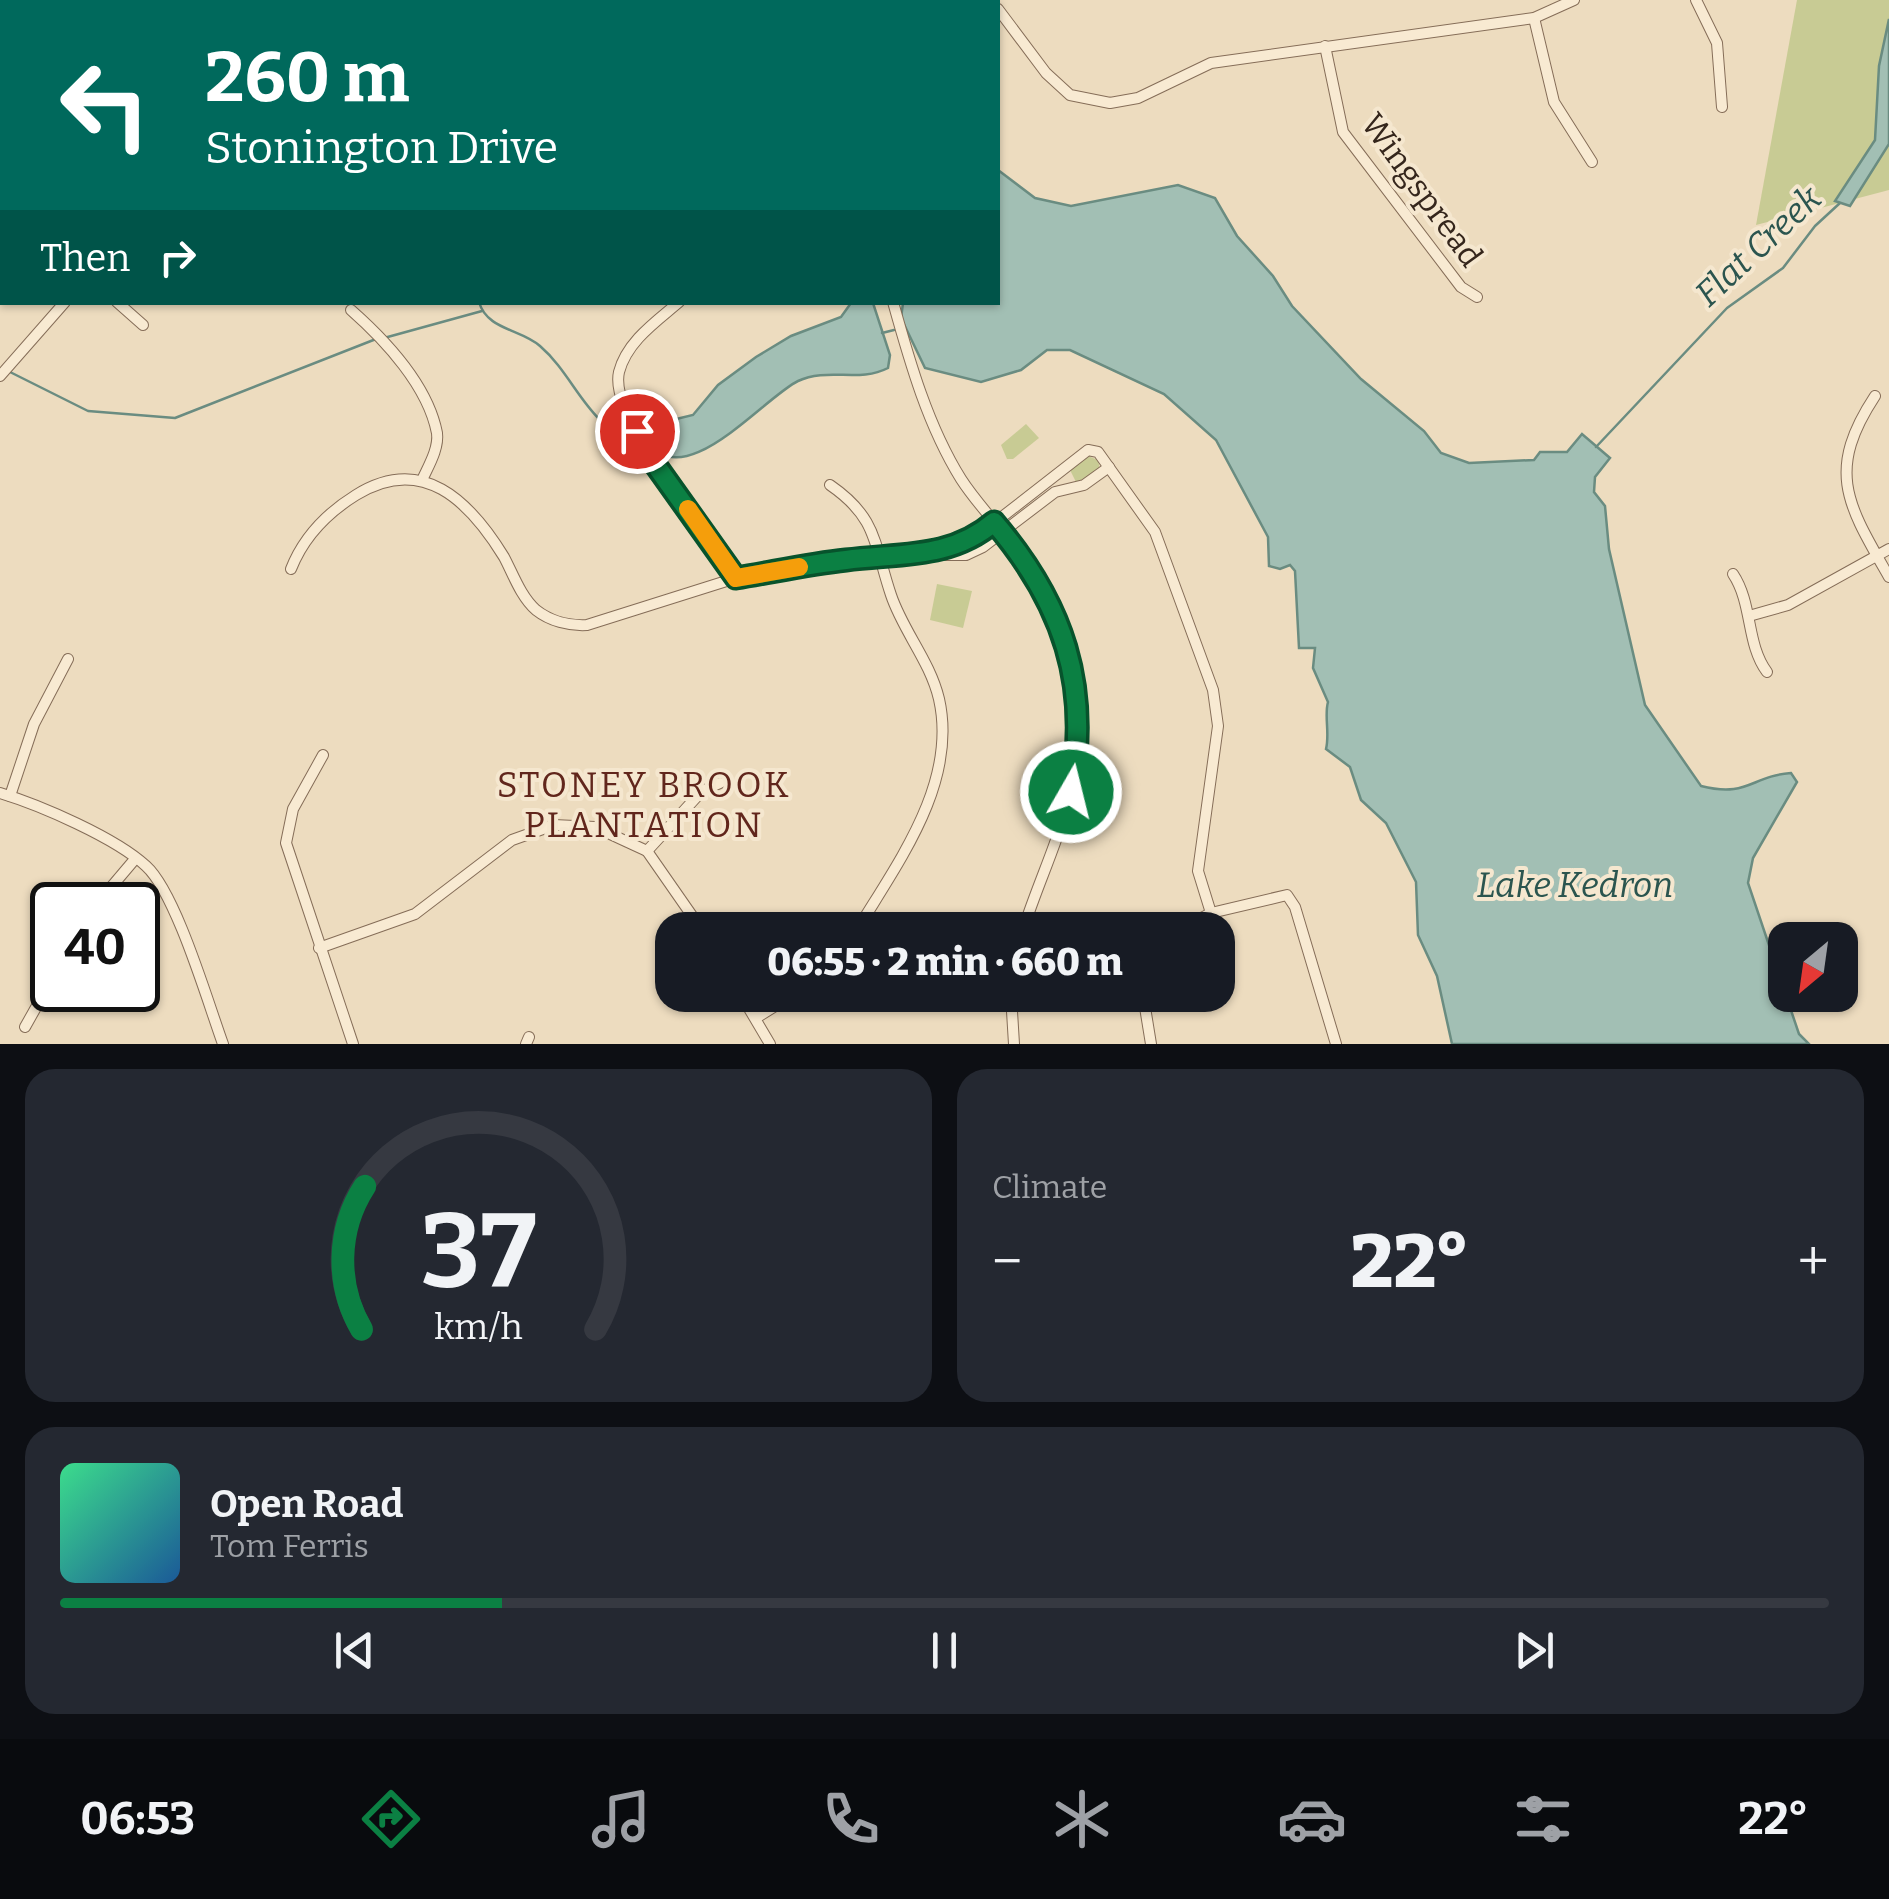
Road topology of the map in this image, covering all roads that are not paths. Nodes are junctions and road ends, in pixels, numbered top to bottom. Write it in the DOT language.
graph roads {
  1 [pos="1574,0"];
  2 [pos="1696,0"];
  3 [pos="1000,11"];
  4 [pos="1534,18"];
  5 [pos="1326,46"];
  6 [pos="1722,107"];
  7 [pos="1592,162"];
  8 [pos="1477,298"];
  9 [pos="62,305"];
  10 [pos="120,305"];
  11 [pos="676,305"];
  12 [pos="894,305"];
  13 [pos="351,310"];
  14 [pos="143,325"];
  15 [pos="4,373"];
  16 [pos="1875,396"];
  17 [pos="1109,467"];
  18 [pos="1054,476"];
  19 [pos="423,478"];
  20 [pos="830,486"];
  21 [pos="1062,488"];
  22 [pos="994,522"];
  23 [pos="1003,532"];
  24 [pos="1889,549"];
  25 [pos="928,554"];
  26 [pos="882,555"];
  27 [pos="1877,556"];
  28 [pos="291,569"];
  29 [pos="1733,574"];
  30 [pos="1889,577"];
  31 [pos="736,578"];
  32 [pos="1750,616"];
  33 [pos="68,659"];
  34 [pos="1767,672"];
  35 [pos="324,755"];
  36 [pos="720,782"];
  37 [pos="5,794"];
  38 [pos="647,851"];
  39 [pos="136,860"];
  40 [pos="116,882"];
  41 [pos="689,912"];
  42 [pos="867,912"];
  43 [pos="1029,912"];
  44 [pos="1211,912"];
  45 [pos="1215,912"];
  46 [pos="319,948"];
  47 [pos="33,1012"];
  48 [pos="752,1012"];
  49 [pos="765,1012"];
  50 [pos="1012,1012"];
  51 [pos="1146,1012"];
  52 [pos="756,1018"];
  53 [pos="25,1027"];
  54 [pos="223,1044"];
  55 [pos="354,1044"];
  56 [pos="770,1044"];
  57 [pos="1014,1044"];
  58 [pos="1151,1044"];
  59 [pos="1336,1044"];
  1 -- 4 [label="street"];
  2 -- 6 [label="street"];
  3 -- 5 [label="street"];
  4 -- 5 [label="street"];
  4 -- 7 [label="street"];
  5 -- 8 [label="street, Wingspread"];
  9 -- 15 [label="street"];
  10 -- 14 [label="street"];
  11 -- 31 [label="street"];
  12 -- 22 [label="street"];
  13 -- 19 [label="street"];
  16 -- 27 [label="street"];
  17 -- 18 [label="street"];
  17 -- 21 [label="street"];
  17 -- 44 [label="street"];
  18 -- 21 [label="street"];
  18 -- 22 [label="street"];
  19 -- 28 [label="street"];
  19 -- 31 [label="street"];
  20 -- 26 [label="street"];
  21 -- 23 [label="street"];
  22 -- 23 [label="street"];
  22 -- 25 [label="street"];
  23 -- 25 [label="street"];
  23 -- 43 [label="street"];
  24 -- 27 [label="street"];
  25 -- 26 [label="street"];
  26 -- 31 [label="street"];
  26 -- 42 [label="street"];
  27 -- 30 [label="street"];
  27 -- 32 [label="street"];
  29 -- 32 [label="street"];
  32 -- 34 [label="street"];
  33 -- 37 [label="street"];
  35 -- 46 [label="street"];
  36 -- 38 [label="street"];
  37 -- 39 [label="street"];
  38 -- 41 [label="street"];
  38 -- 46 [label="street"];
  39 -- 40 [label="street"];
  39 -- 54 [label="street"];
  45 -- 59 [label="street"];
  46 -- 55 [label="street"];
  47 -- 53 [label="street"];
  48 -- 52 [label="street"];
  49 -- 52 [label="street"];
  50 -- 57 [label="street"];
  51 -- 58 [label="street"];
  52 -- 56 [label="street"];
}
